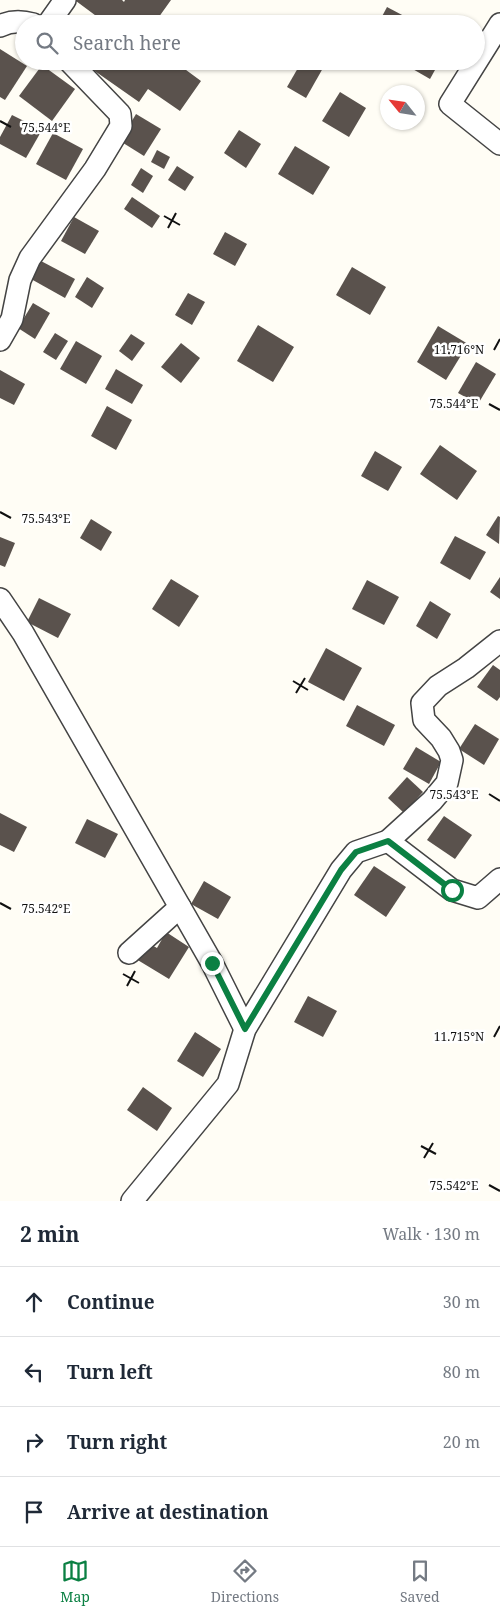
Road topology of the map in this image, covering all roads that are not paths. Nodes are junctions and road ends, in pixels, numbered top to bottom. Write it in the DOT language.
graph roads {
  1 [pos="65,0"];
  2 [pos="54,15"];
  3 [pos="15,22"];
  4 [pos="500,24"];
  5 [pos="0,26"];
  6 [pos="485,48"];
  7 [pos="78,70"];
  8 [pos="471,70"];
  9 [pos="500,144"];
  10 [pos="0,340"];
  11 [pos="0,600"];
  12 [pos="499,643"];
  13 [pos="388,841"];
  14 [pos="500,879"];
  15 [pos="180,907"];
  16 [pos="129,953"];
  17 [pos="245,1029"];
  18 [pos="132,1201"];
  1 -- 2 [label="street"];
  3 -- 5 [label="street"];
  4 -- 6 [label="street"];
  7 -- 10 [label="street"];
  8 -- 9 [label="street"];
  11 -- 15 [label="street"];
  12 -- 13 [label="street"];
  13 -- 14 [label="street"];
  13 -- 17 [label="street"];
  15 -- 16 [label="street"];
  15 -- 17 [label="street"];
  17 -- 18 [label="street"];
}
